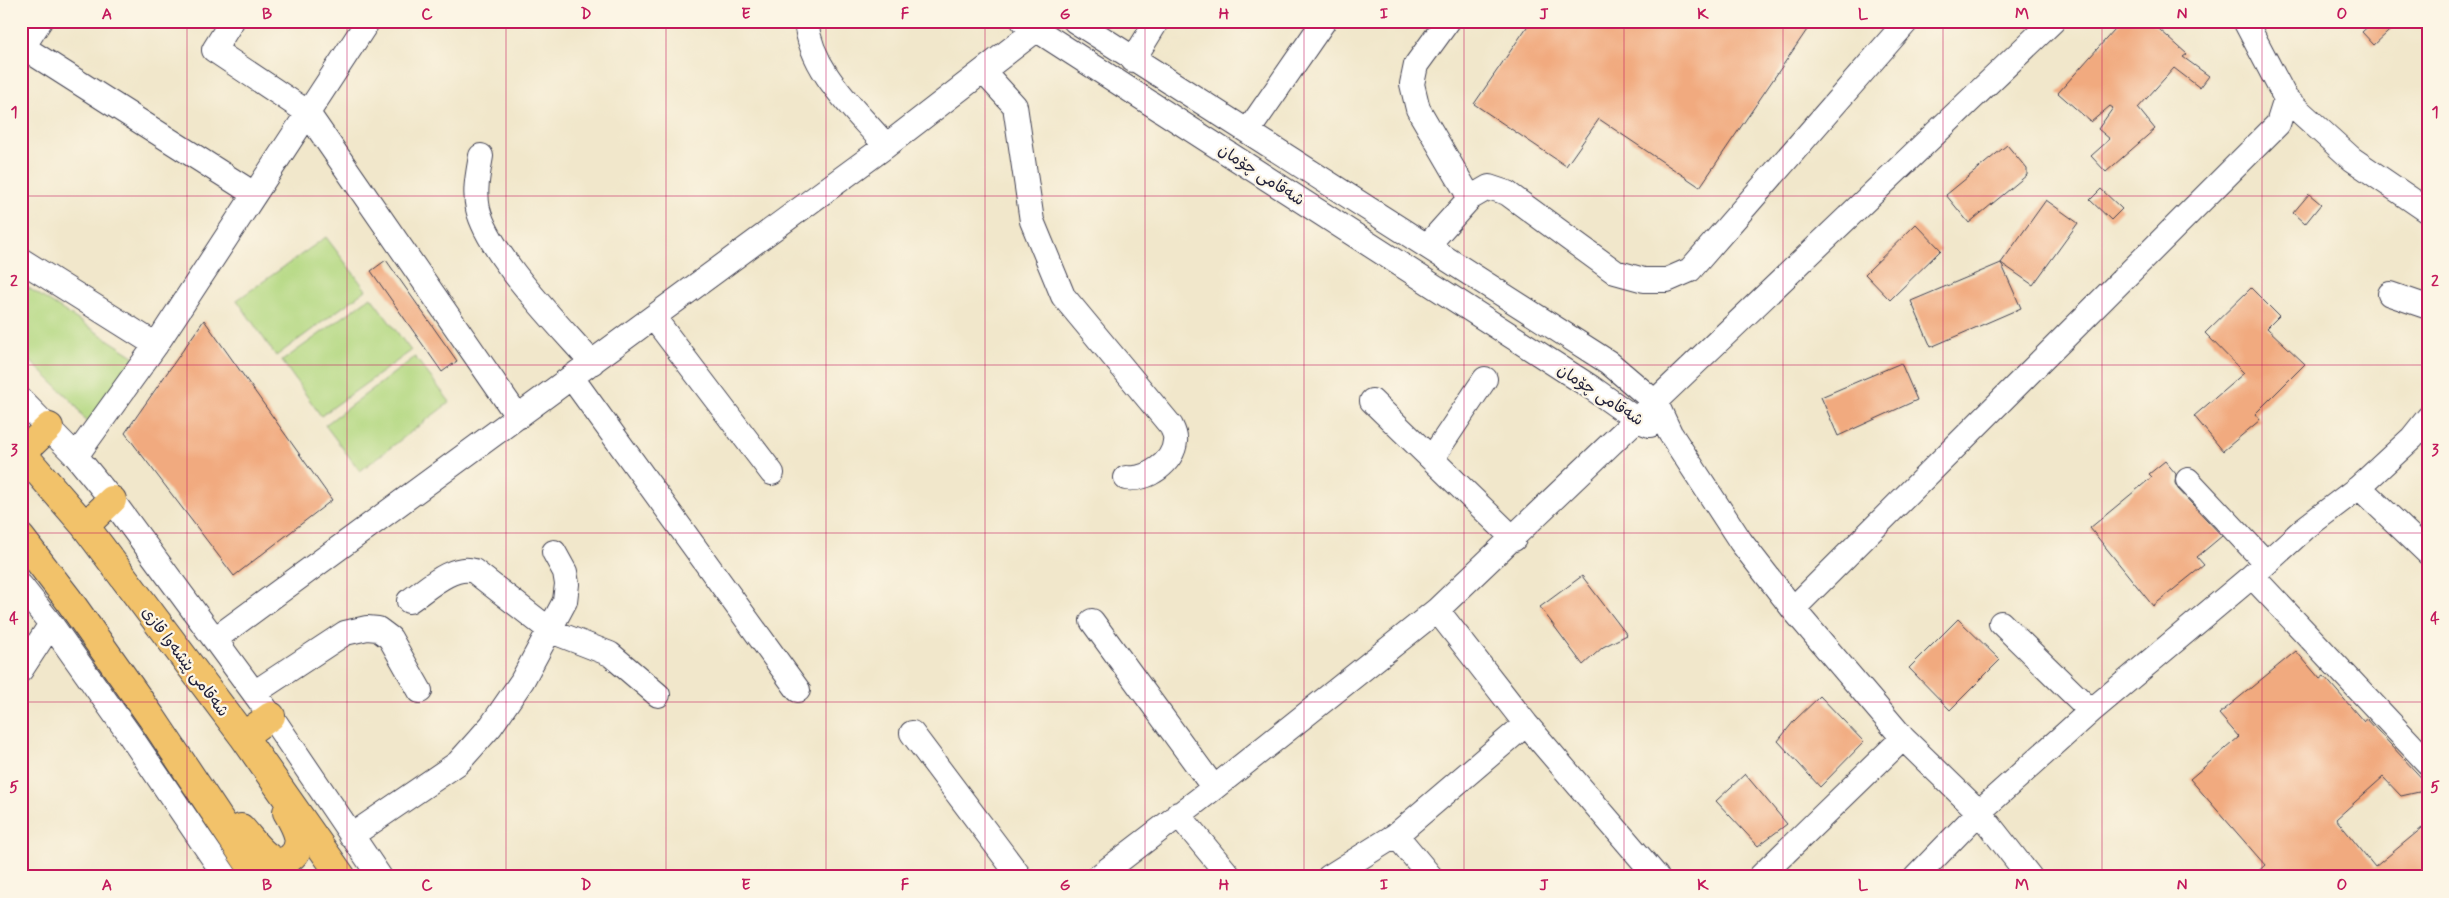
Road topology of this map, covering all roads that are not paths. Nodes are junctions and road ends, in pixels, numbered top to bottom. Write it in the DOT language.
graph roads {
  1 [pos="40,21"];
  2 [pos="232,21"];
  3 [pos="368,21"];
  4 [pos="806,21"];
  5 [pos="1075,21"];
  6 [pos="1157,21"];
  7 [pos="1324,21"];
  8 [pos="1448,21"];
  9 [pos="1907,21"];
  10 [pos="2053,21"];
  11 [pos="2245,21"];
  12 [pos="1029,25"];
  13 [pos="22,49"];
  14 [pos="1134,60"];
  15 [pos="983,70"];
  16 [pos="2286,99"];
  17 [pos="307,112"];
  18 [pos="1248,131"];
  19 [pos="886,146"];
  20 [pos="481,156"];
  21 [pos="254,194"];
  22 [pos="1470,198"];
  23 [pos="2428,212"];
  24 [pos="1427,246"];
  25 [pos="21,260"];
  26 [pos="2390,294"];
  27 [pos="2428,307"];
  28 [pos="654,318"];
  29 [pos="156,345"];
  30 [pos="1608,362"];
  31 [pos="592,363"];
  32 [pos="572,378"];
  33 [pos="1485,379"];
  34 [pos="1592,388"];
  35 [pos="21,400"];
  36 [pos="1372,402"];
  37 [pos="1656,403"];
  38 [pos="518,418"];
  39 [pos="2428,418"];
  40 [pos="1637,420"];
  41 [pos="49,427"];
  42 [pos="1670,433"];
  43 [pos="22,453"];
  44 [pos="76,456"];
  45 [pos="1432,458"];
  46 [pos="772,474"];
  47 [pos="1126,478"];
  48 [pos="2188,480"];
  49 [pos="2359,487"];
  50 [pos="112,500"];
  51 [pos="85,526"];
  52 [pos="21,538"];
  53 [pos="1514,539"];
  54 [pos="554,552"];
  55 [pos="2428,553"];
  56 [pos="2259,570"];
  57 [pos="21,586"];
  58 [pos="409,601"];
  59 [pos="1793,609"];
  60 [pos="1437,610"];
  61 [pos="1092,621"];
  62 [pos="51,624"];
  63 [pos="2001,624"];
  64 [pos="551,631"];
  65 [pos="215,639"];
  66 [pos="21,670"];
  67 [pos="798,690"];
  68 [pos="420,691"];
  69 [pos="254,693"];
  70 [pos="658,695"];
  71 [pos="2091,711"];
  72 [pos="271,716"];
  73 [pos="1526,724"];
  74 [pos="912,733"];
  75 [pos="243,736"];
  76 [pos="1903,738"];
  77 [pos="259,760"];
  78 [pos="2428,763"];
  79 [pos="188,770"];
  80 [pos="1214,788"];
  81 [pos="1979,812"];
  82 [pos="1178,814"];
  83 [pos="1396,835"];
  84 [pos="351,836"];
  85 [pos="226,877"];
  86 [pos="258,877"];
  87 [pos="342,877"];
  88 [pos="380,877"];
  89 [pos="1020,877"];
  90 [pos="1098,877"];
  91 [pos="1230,877"];
  92 [pos="1328,877"];
  93 [pos="1431,877"];
  94 [pos="1656,877"];
  95 [pos="1760,877"];
  96 [pos="1916,877"];
  97 [pos="2030,877"];
  1 -- 13 [label="street"];
  2 -- 17 [label="street"];
  3 -- 17 [label="street"];
  4 -- 19 [label="street"];
  5 -- 14 [label="street, شەقامی چۆمان"];
  6 -- 14 [label="street"];
  7 -- 18 [label="street"];
  8 -- 22 [label="street"];
  9 -- 22 [label="street"];
  10 -- 37 [label="street"];
  11 -- 16 [label="street"];
  12 -- 15 [label="street"];
  12 -- 34 [label="street, شەقامی چۆمان"];
  13 -- 21 [label="street"];
  14 -- 18 [label="street, شەقامی چۆمان"];
  15 -- 19 [label="street"];
  15 -- 47 [label="street"];
  16 -- 23 [label="street"];
  16 -- 59 [label="street"];
  17 -- 21 [label="street"];
  17 -- 38 [label="street"];
  18 -- 24 [label="street, شەقامی چۆمان"];
  19 -- 28 [label="street"];
  20 -- 31 [label="street"];
  21 -- 29 [label="street"];
  22 -- 24 [label="street"];
  24 -- 30 [label="street, شەقامی چۆمان"];
  25 -- 29 [label="street"];
  26 -- 27 [label="street"];
  28 -- 31 [label="street"];
  28 -- 46 [label="street"];
  29 -- 44 [label="street"];
  30 -- 34 [label="street"];
  30 -- 37 [label="street, شەقامی چۆمان"];
  31 -- 32 [label="street"];
  32 -- 38 [label="street"];
  32 -- 67 [label="street"];
  33 -- 45 [label="street"];
  34 -- 40 [label="street, شەقامی چۆمان"];
  35 -- 41 [label="street"];
  36 -- 45 [label="street"];
  37 -- 40 [label="street"];
  37 -- 42 [label="street, شەقامی چۆمان"];
  38 -- 65 [label="street"];
  39 -- 49 [label="street"];
  40 -- 42 [label="street, شەقامی چۆمان"];
  40 -- 53 [label="street"];
  41 -- 43 [label="highway"];
  41 -- 44 [label="street"];
  42 -- 59 [label="street"];
  43 -- 51 [label="highway, شەقامی پێشەوا قازی"];
  44 -- 50 [label="street"];
  45 -- 53 [label="street"];
  48 -- 56 [label="street"];
  49 -- 55 [label="street"];
  49 -- 56 [label="street"];
  50 -- 51 [label="highway"];
  50 -- 65 [label="street"];
  51 -- 75 [label="highway, شەقامی پێشەوا قازی"];
  52 -- 79 [label="highway"];
  53 -- 60 [label="street"];
  54 -- 64 [label="street"];
  56 -- 71 [label="street"];
  56 -- 78 [label="street"];
  57 -- 62 [label="street"];
  58 -- 64 [label="street"];
  59 -- 76 [label="street"];
  60 -- 73 [label="street"];
  60 -- 80 [label="street"];
  61 -- 80 [label="street"];
  62 -- 66 [label="street"];
  62 -- 85 [label="street"];
  63 -- 71 [label="street"];
  64 -- 70 [label="street"];
  64 -- 84 [label="street"];
  65 -- 69 [label="street"];
  68 -- 69 [label="street"];
  69 -- 72 [label="street"];
  71 -- 81 [label="street"];
  72 -- 75 [label="highway"];
  72 -- 84 [label="street"];
  73 -- 83 [label="street"];
  73 -- 94 [label="street"];
  74 -- 89 [label="street"];
  75 -- 77 [label="highway, شەقامی پێشەوا قازی"];
  76 -- 81 [label="street"];
  76 -- 95 [label="street"];
  77 -- 79 [label="highway"];
  77 -- 87 [label="highway, شەقامی پێشەوا قازی"];
  79 -- 86 [label="highway"];
  80 -- 82 [label="street"];
  81 -- 96 [label="street"];
  81 -- 97 [label="street"];
  82 -- 90 [label="street"];
  82 -- 91 [label="street"];
  83 -- 92 [label="street"];
  83 -- 93 [label="street"];
  84 -- 88 [label="street"];
}
